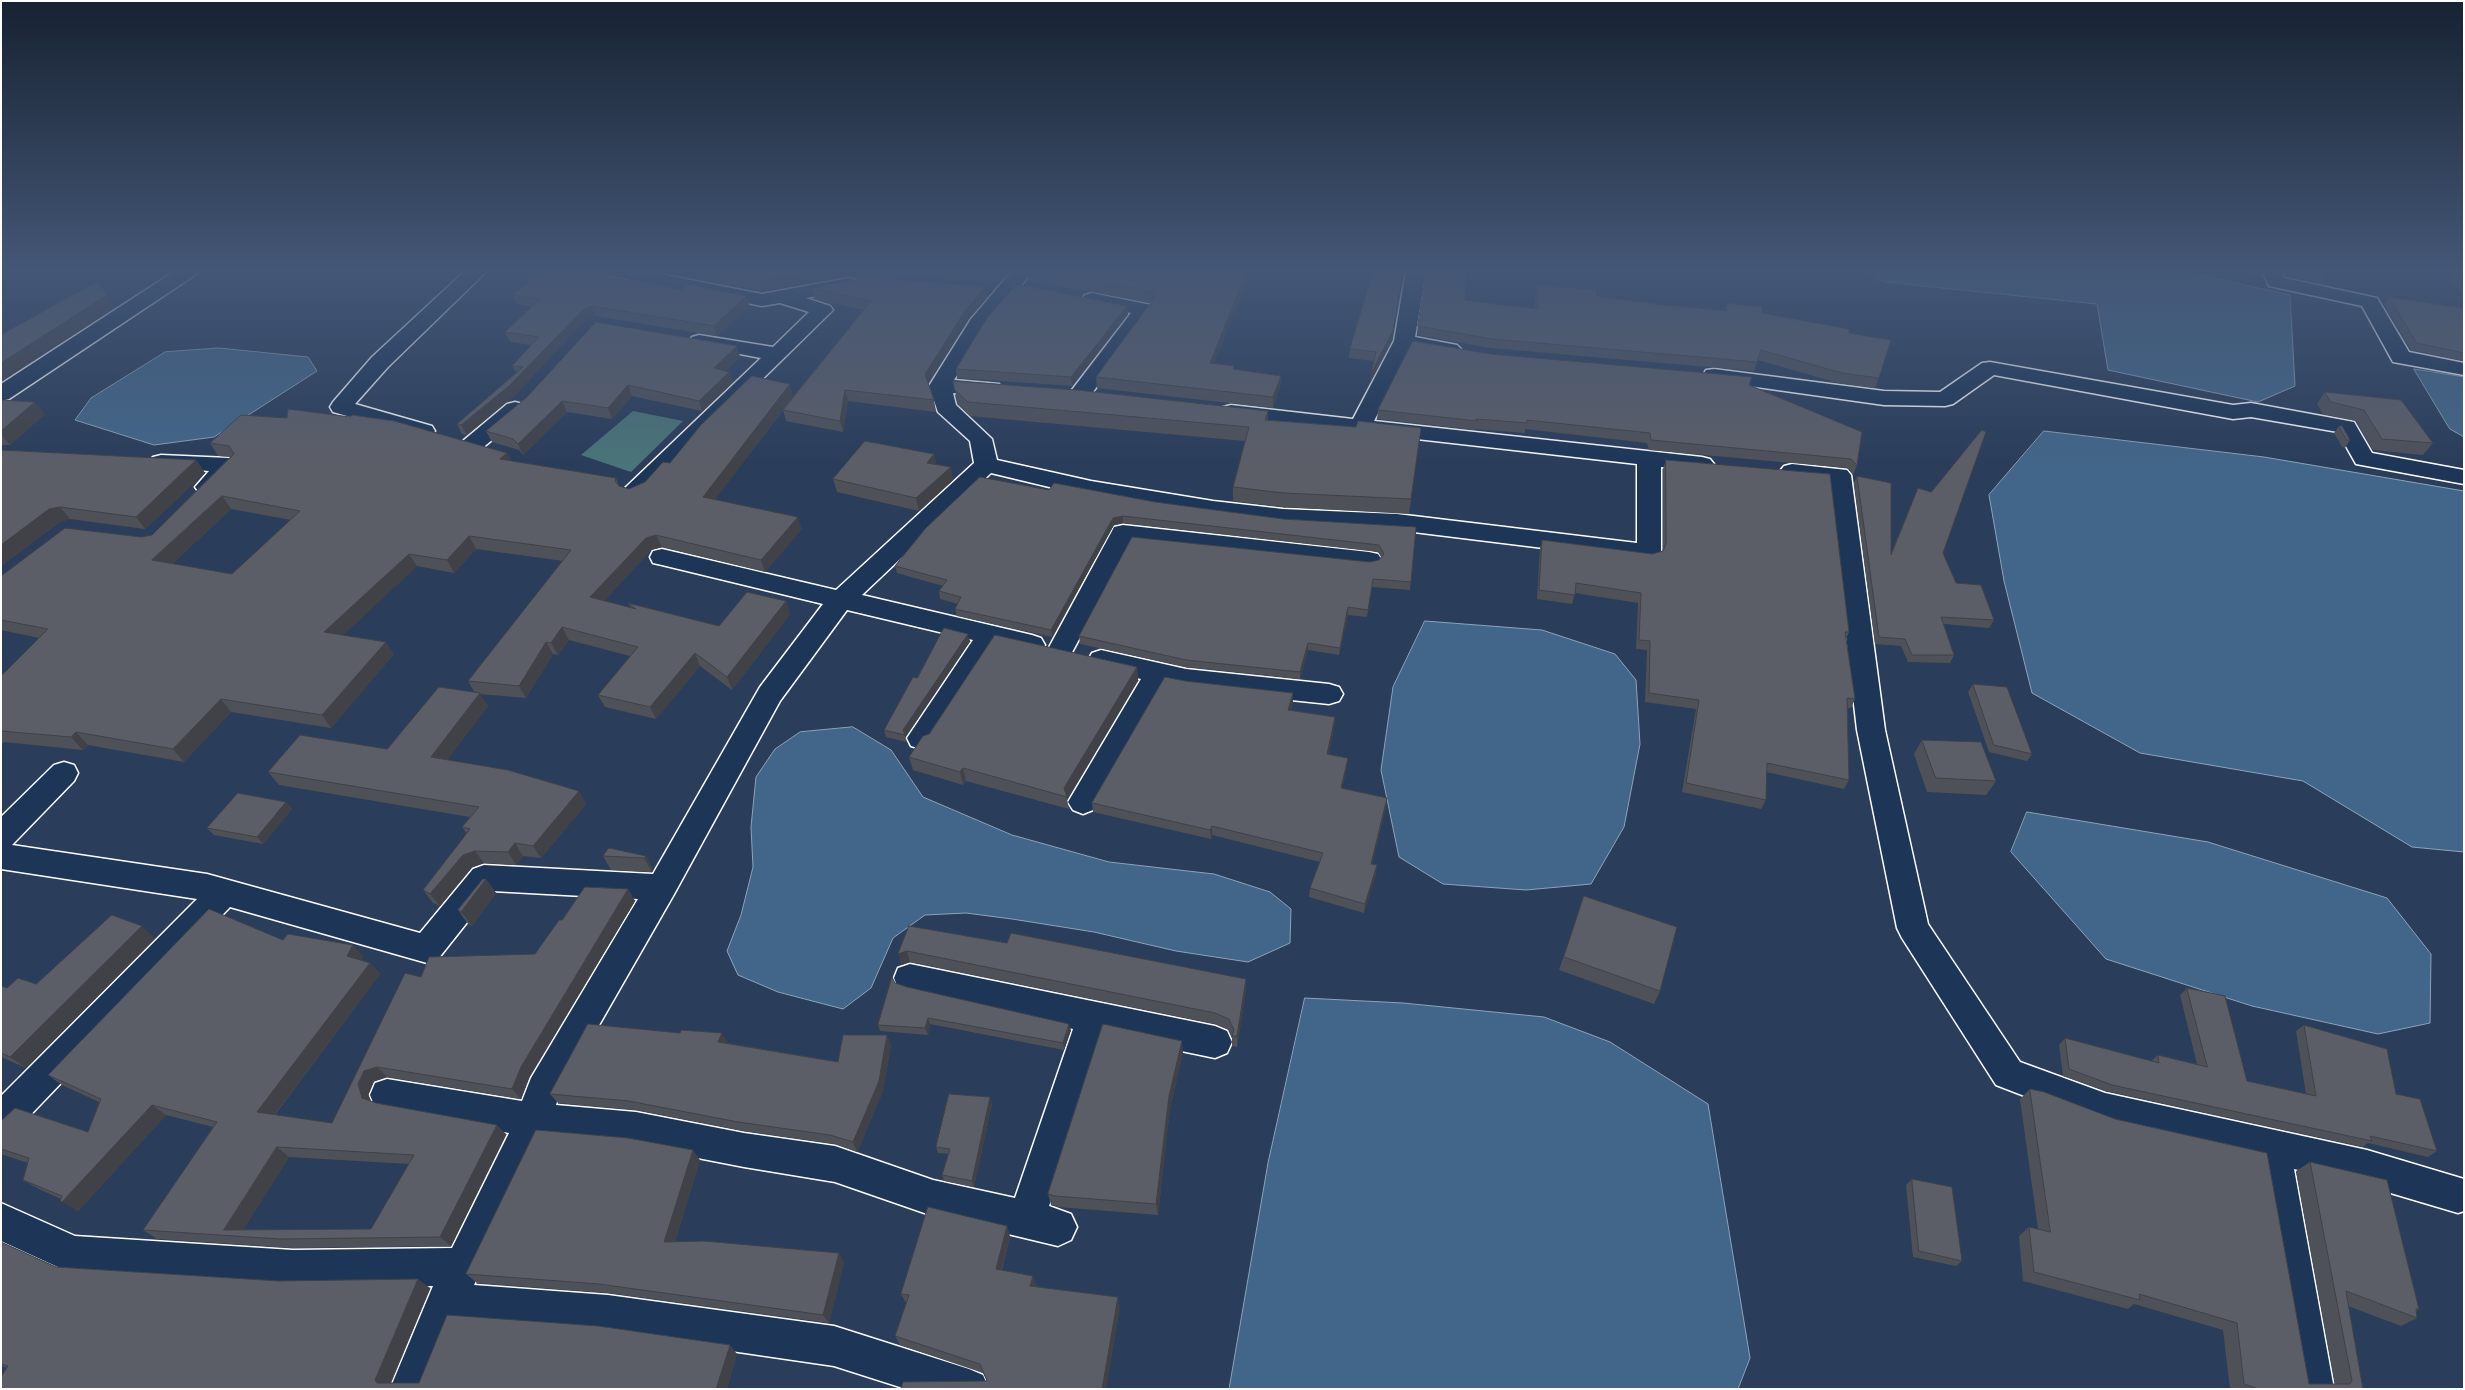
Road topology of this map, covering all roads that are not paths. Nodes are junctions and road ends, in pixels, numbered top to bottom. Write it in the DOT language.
graph roads {
  1 [pos="89,336"];
  2 [pos="408,336"];
  3 [pos="797,336"];
  4 [pos="970,336"];
  5 [pos="1124,336"];
  6 [pos="1405,336"];
  7 [pos="2389,336"];
  8 [pos="682,338"];
  9 [pos="1404,342"];
  10 [pos="1471,353"];
  11 [pos="778,354"];
  12 [pos="2464,369"];
  13 [pos="1690,373"];
  14 [pos="940,386"];
  15 [pos="1020,391"];
  16 [pos="1050,393"];
  17 [pos="1,394"];
  18 [pos="530,395"];
  19 [pos="1079,395"];
  20 [pos="1108,398"];
  21 [pos="1205,409"];
  22 [pos="1360,427"];
  23 [pos="457,441"];
  24 [pos="495,452"];
  25 [pos="1649,459"];
  26 [pos="141,461"];
  27 [pos="986,465"];
  28 [pos="1725,466"];
  29 [pos="1763,469"];
  30 [pos="2464,476"];
  31 [pos="634,492"];
  32 [pos="194,499"];
  33 [pos="662,557"];
  34 [pos="1369,560"];
  35 [pos="840,601"];
  36 [pos="990,635"];
  37 [pos="1060,651"];
  38 [pos="1158,673"];
  39 [pos="1329,694"];
  40 [pos="921,738"];
  41 [pos="64,773"];
  42 [pos="1083,802"];
  43 [pos="1,838"];
  44 [pos="1,856"];
  45 [pos="662,887"];
  46 [pos="224,892"];
  47 [pos="910,978"];
  48 [pos="1093,1018"];
  49 [pos="1216,1042"];
  50 [pos="388,1095"];
  51 [pos="5,1117"];
  52 [pos="534,1120"];
  53 [pos="2272,1147"];
  54 [pos="2458,1195"];
  55 [pos="1,1221"];
  56 [pos="463,1267"];
  57 [pos="446,1302"];
  58 [pos="967,1388"];
  59 [pos="410,1389"];
  60 [pos="2314,1389"];
  1 -- 17 [label="street"];
  2 -- 23 [label="street"];
  3 -- 11 [label="street"];
  4 -- 14 [label="street"];
  5 -- 19 [label="street"];
  6 -- 9 [label="street"];
  7 -- 12 [label="street"];
  8 -- 11 [label="street"];
  9 -- 10 [label="street"];
  9 -- 22 [label="street"];
  11 -- 31 [label="street"];
  13 -- 30 [label="street"];
  14 -- 15 [label="street"];
  14 -- 27 [label="street"];
  16 -- 19 [label="street"];
  18 -- 23 [label="street"];
  19 -- 20 [label="street"];
  21 -- 22 [label="street"];
  22 -- 25 [label="street"];
  23 -- 24 [label="street"];
  25 -- 27 [label="street"];
  25 -- 28 [label="street"];
  26 -- 32 [label="street"];
  27 -- 35 [label="street"];
  29 -- 53 [label="street"];
  33 -- 35 [label="street"];
  34 -- 37 [label="street"];
  35 -- 36 [label="street"];
  35 -- 45 [label="street"];
  36 -- 37 [label="street"];
  36 -- 40 [label="street"];
  37 -- 38 [label="street"];
  38 -- 39 [label="street"];
  38 -- 42 [label="street"];
  41 -- 43 [label="street"];
  44 -- 46 [label="street"];
  45 -- 46 [label="street"];
  45 -- 52 [label="street"];
  46 -- 51 [label="street"];
  47 -- 48 [label="street"];
  48 -- 49 [label="street"];
  48 -- 52 [label="street"];
  50 -- 52 [label="street"];
  52 -- 56 [label="street"];
  53 -- 54 [label="street"];
  53 -- 60 [label="street"];
  55 -- 56 [label="street"];
  56 -- 57 [label="street"];
  57 -- 58 [label="street"];
  57 -- 59 [label="street"];
}
